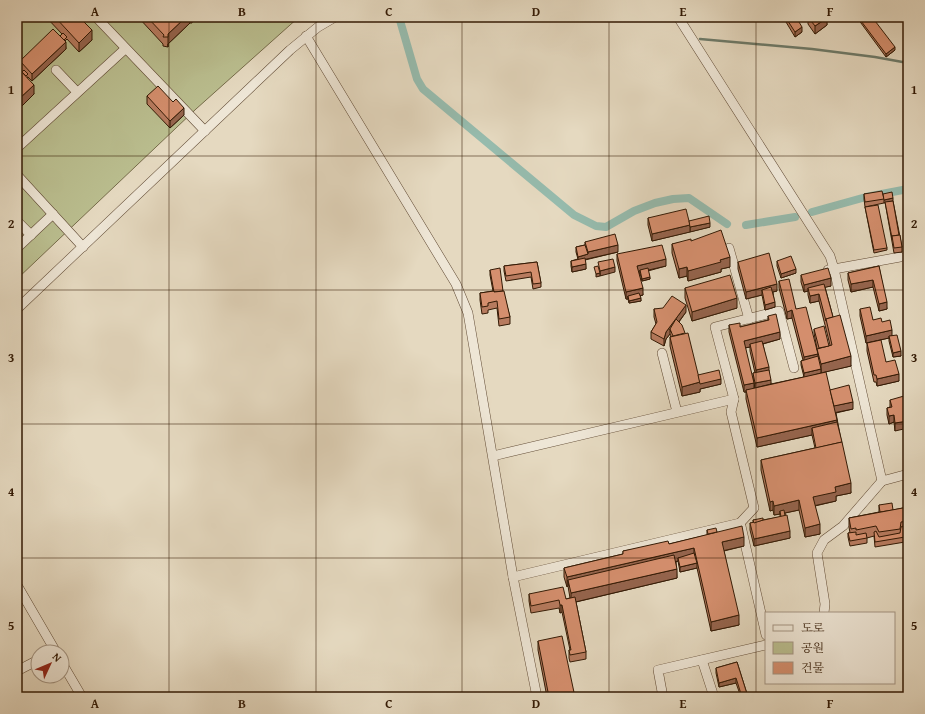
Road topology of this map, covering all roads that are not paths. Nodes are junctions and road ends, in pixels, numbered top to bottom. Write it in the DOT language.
graph roads {
  1 [pos="96,17"];
  2 [pos="335,17"];
  3 [pos="678,17"];
  4 [pos="306,36"];
  5 [pos="125,49"];
  6 [pos="56,70"];
  7 [pos="77,92"];
  8 [pos="204,131"];
  9 [pos="17,148"];
  10 [pos="17,175"];
  11 [pos="54,214"];
  12 [pos="17,221"];
  13 [pos="31,235"];
  14 [pos="83,247"];
  15 [pos="17,248"];
  16 [pos="728,248"];
  17 [pos="900,257"];
  18 [pos="834,269"];
  19 [pos="821,272"];
  20 [pos="17,309"];
  21 [pos="749,319"];
  22 [pos="662,353"];
  23 [pos="794,368"];
  24 [pos="734,399"];
  25 [pos="677,412"];
  26 [pos="493,456"];
  27 [pos="908,474"];
  28 [pos="882,480"];
  29 [pos="741,526"];
  30 [pos="513,577"];
  31 [pos="17,586"];
  32 [pos="824,612"];
  33 [pos="765,631"];
  34 [pos="50,644"];
  35 [pos="765,645"];
  36 [pos="702,660"];
  37 [pos="30,664"];
  38 [pos="17,671"];
  39 [pos="70,677"];
  40 [pos="82,697"];
  41 [pos="537,697"];
  42 [pos="663,697"];
  43 [pos="714,697"];
  1 -- 5 [label="street"];
  2 -- 4 [label="street"];
  3 -- 18 [label="street"];
  4 -- 8 [label="street"];
  4 -- 26 [label="street"];
  5 -- 7 [label="street"];
  5 -- 8 [label="street"];
  6 -- 7 [label="street"];
  7 -- 9 [label="street"];
  8 -- 14 [label="street"];
  10 -- 11 [label="street"];
  11 -- 13 [label="street"];
  11 -- 14 [label="street"];
  12 -- 13 [label="street"];
  13 -- 15 [label="street"];
  14 -- 20 [label="street"];
  16 -- 21 [label="street"];
  17 -- 18 [label="street"];
  18 -- 19 [label="street"];
  18 -- 28 [label="street"];
  21 -- 23 [label="street"];
  21 -- 24 [label="street"];
  22 -- 25 [label="street"];
  24 -- 25 [label="street"];
  24 -- 30 [label="street"];
  25 -- 26 [label="street"];
  26 -- 30 [label="street"];
  27 -- 28 [label="street"];
  28 -- 32 [label="street"];
  29 -- 33 [label="street"];
  30 -- 41 [label="street"];
  31 -- 34 [label="street"];
  35 -- 36 [label="street"];
  36 -- 42 [label="street"];
  36 -- 43 [label="street"];
  37 -- 38 [label="street"];
  39 -- 40 [label="street"];
}
